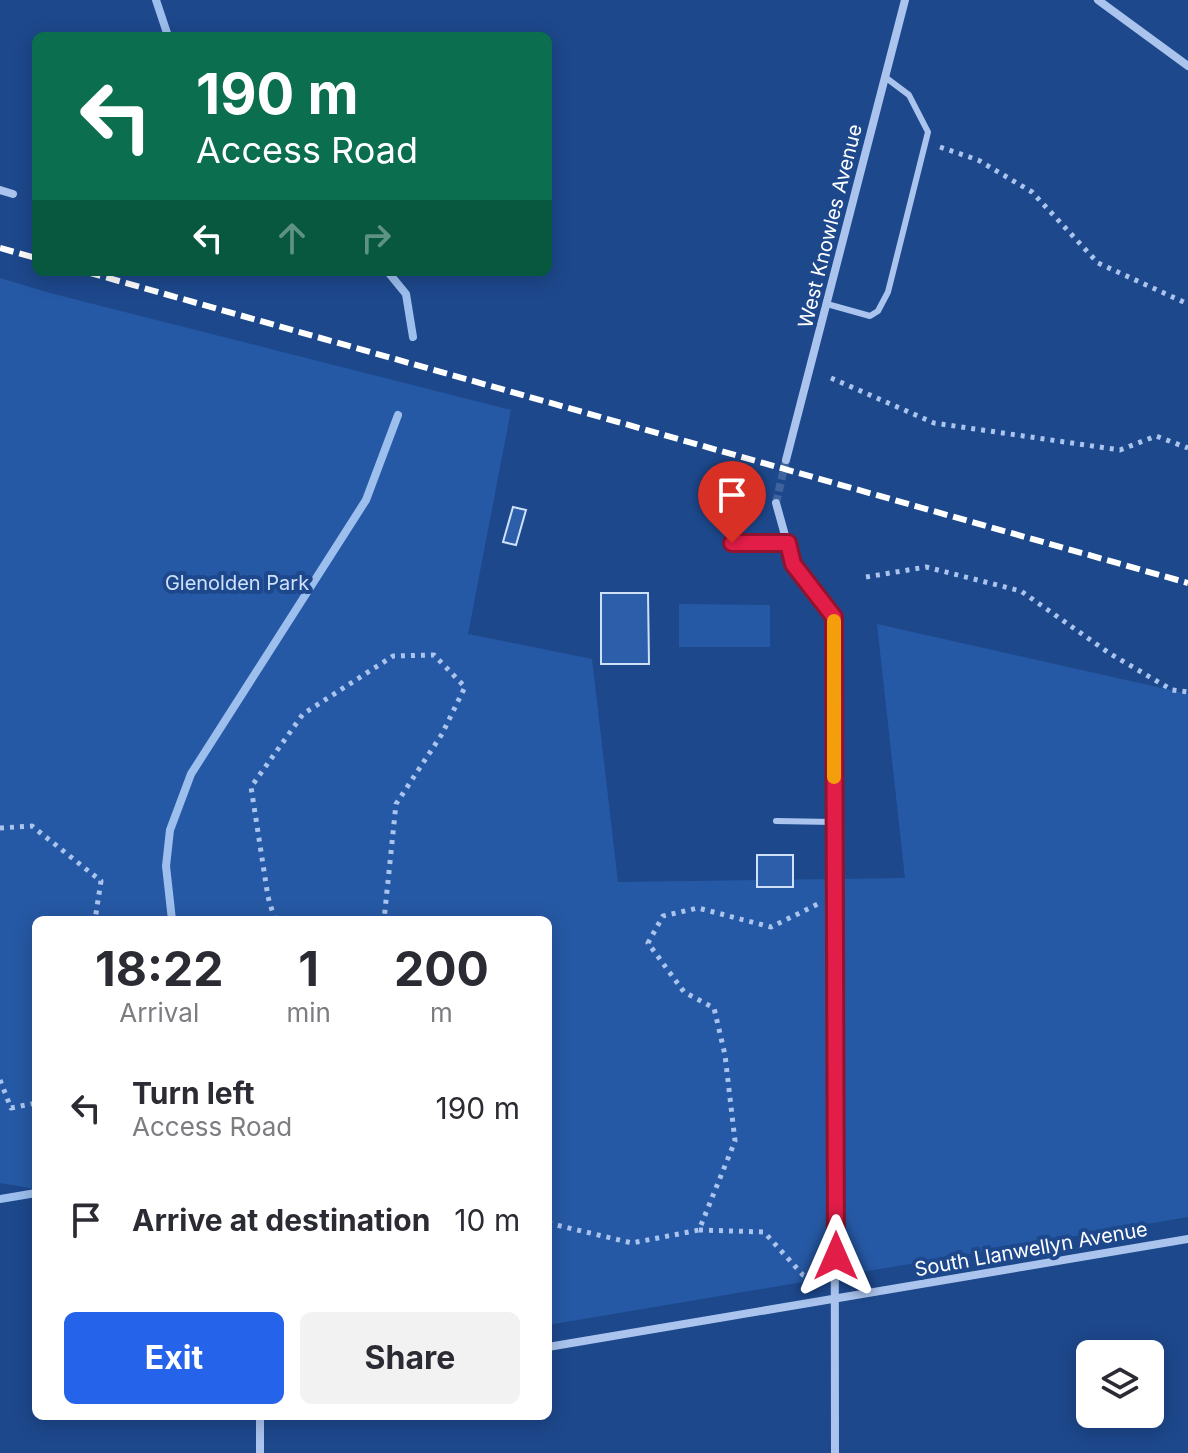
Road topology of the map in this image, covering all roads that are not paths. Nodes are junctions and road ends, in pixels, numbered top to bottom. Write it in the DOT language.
graph roads {
  1 [pos="905,0"];
  2 [pos="1098,0"];
  3 [pos="1188,66"];
  4 [pos="885,77"];
  5 [pos="0,190"];
  6 [pos="13,194"];
  7 [pos="827,304"];
  8 [pos="786,460"];
  9 [pos="776,503"];
  10 [pos="732,543"];
  11 [pos="788,543"];
  12 [pos="776,821"];
  13 [pos="833,822"];
  14 [pos="1188,1239"];
  15 [pos="836,1298"];
  16 [pos="552,1346"];
  17 [pos="260,1420"];
  18 [pos="260,1453"];
  19 [pos="835,1453"];
  1 -- 4 [label="street, West Knowles Avenue"];
  2 -- 3 [label="street"];
  4 -- 7 [label="street, West Knowles Avenue"];
  4 -- 7 [label="lane"];
  5 -- 6 [label="street"];
  7 -- 8 [label="street, West Knowles Avenue"];
  9 -- 11 [label="street"];
  10 -- 11 [label="lane"];
  11 -- 13 [label="street"];
  12 -- 13 [label="lane"];
  13 -- 15 [label="street"];
  14 -- 15 [label="street, South Llanwellyn Avenue"];
  15 -- 16 [label="street, South Llanwellyn Avenue"];
  15 -- 19 [label="street"];
  17 -- 18 [label="street"];
}
